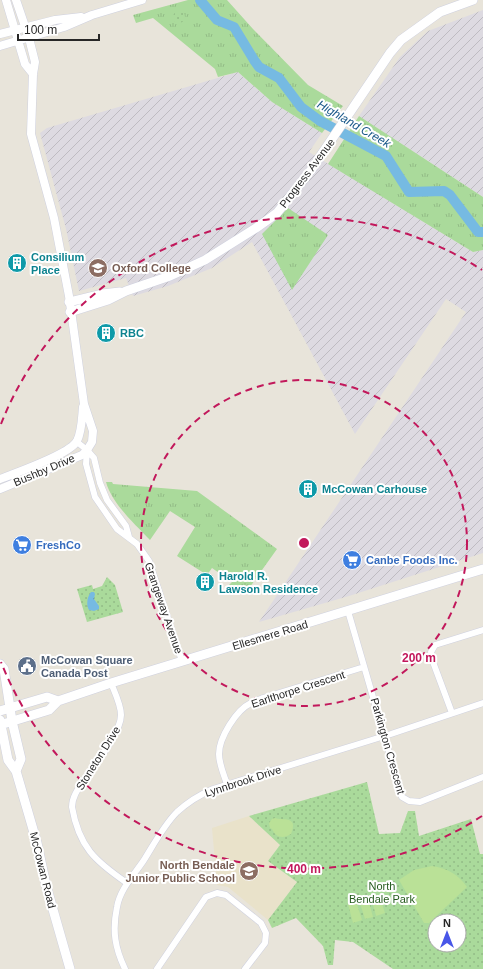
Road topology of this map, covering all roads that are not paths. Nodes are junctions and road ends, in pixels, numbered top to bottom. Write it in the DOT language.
graph roads {
  1 [pos="6,0"];
  2 [pos="16,0"];
  3 [pos="142,0"];
  4 [pos="473,0"];
  5 [pos="92,15"];
  6 [pos="25,27"];
  7 [pos="14,30"];
  8 [pos="0,34"];
  9 [pos="29,38"];
  10 [pos="18,41"];
  11 [pos="0,46"];
  12 [pos="33,74"];
  13 [pos="126,291"];
  14 [pos="69,302"];
  15 [pos="70,312"];
  16 [pos="84,404"];
  17 [pos="77,442"];
  18 [pos="87,450"];
  19 [pos="50,458"];
  20 [pos="53,467"];
  21 [pos="2,478"];
  22 [pos="8,485"];
  23 [pos="0,489"];
  24 [pos="129,537"];
  25 [pos="483,569"];
  26 [pos="348,611"];
  27 [pos="483,630"];
  28 [pos="182,662"];
  29 [pos="0,664"];
  30 [pos="364,667"];
  31 [pos="111,683"];
  32 [pos="58,701"];
  33 [pos="483,703"];
  34 [pos="10,707"];
  35 [pos="0,711"];
  36 [pos="452,713"];
  37 [pos="12,721"];
  38 [pos="0,722"];
  39 [pos="384,736"];
  40 [pos="16,771"];
  41 [pos="483,778"];
  42 [pos="226,784"];
  43 [pos="127,883"];
  44 [pos="70,969"];
  45 [pos="125,969"];
  46 [pos="157,969"];
  47 [pos="245,969"];
  1 -- 7 [label="street"];
  2 -- 6 [label="street"];
  3 -- 5 [label="street"];
  4 -- 13 [label="main road, Progress Avenue"];
  5 -- 6 [label="street"];
  5 -- 9 [label="street"];
  6 -- 7 [label="street"];
  6 -- 9 [label="street"];
  7 -- 8 [label="street"];
  7 -- 10 [label="street"];
  9 -- 10 [label="street"];
  9 -- 12 [label="street"];
  10 -- 11 [label="street"];
  10 -- 12 [label="street"];
  12 -- 14 [label="street"];
  13 -- 14 [label="main road, Progress Avenue"];
  13 -- 15 [label="main road, Progress Avenue"];
  14 -- 15 [label="street"];
  15 -- 16 [label="street, Grangeway Avenue"];
  16 -- 17 [label="street, Grangeway Avenue"];
  16 -- 18 [label="street, Grangeway Avenue"];
  17 -- 18 [label="street, Grangeway Avenue"];
  17 -- 19 [label="street, Bushby Drive"];
  18 -- 20 [label="street, Bushby Drive"];
  18 -- 24 [label="street, Grangeway Avenue"];
  18 -- 24 [label="street, Grangeway Avenue"];
  19 -- 20 [label="street"];
  19 -- 21 [label="street, Bushby Drive"];
  20 -- 22 [label="street, Bushby Drive"];
  21 -- 22 [label="street"];
  22 -- 23 [label="street, Bushby Drive"];
  24 -- 28 [label="street, Grangeway Avenue"];
  25 -- 26 [label="main road, Ellesmere Road"];
  26 -- 28 [label="main road, Ellesmere Road"];
  26 -- 30 [label="street, Parkington Crescent"];
  27 -- 36 [label="street"];
  28 -- 31 [label="main road, Ellesmere Road"];
  29 -- 34 [label="main road, McCowan Road"];
  30 -- 39 [label="street, Parkington Crescent"];
  30 -- 42 [label="street, Earlthorpe Crescent"];
  31 -- 32 [label="main road, Ellesmere Road"];
  31 -- 43 [label="street, Stoneton Drive"];
  32 -- 34 [label="main road, Ellesmere Road"];
  32 -- 37 [label="main road, Ellesmere Road"];
  33 -- 36 [label="street, Lynnbrook Drive"];
  34 -- 35 [label="main road, Ellesmere Road"];
  34 -- 37 [label="main road, McCowan Road"];
  36 -- 39 [label="street, Lynnbrook Drive"];
  37 -- 38 [label="main road, Ellesmere Road"];
  37 -- 40 [label="main road, McCowan Road"];
  38 -- 40 [label="main road, McCowan Road"];
  39 -- 41 [label="street, Parkington Crescent"];
  39 -- 42 [label="street, Lynnbrook Drive"];
  40 -- 44 [label="main road, McCowan Road"];
  42 -- 43 [label="street, Lynnbrook Drive"];
  43 -- 45 [label="street, Lynnbrook Drive"];
  46 -- 47 [label="street"];
}
